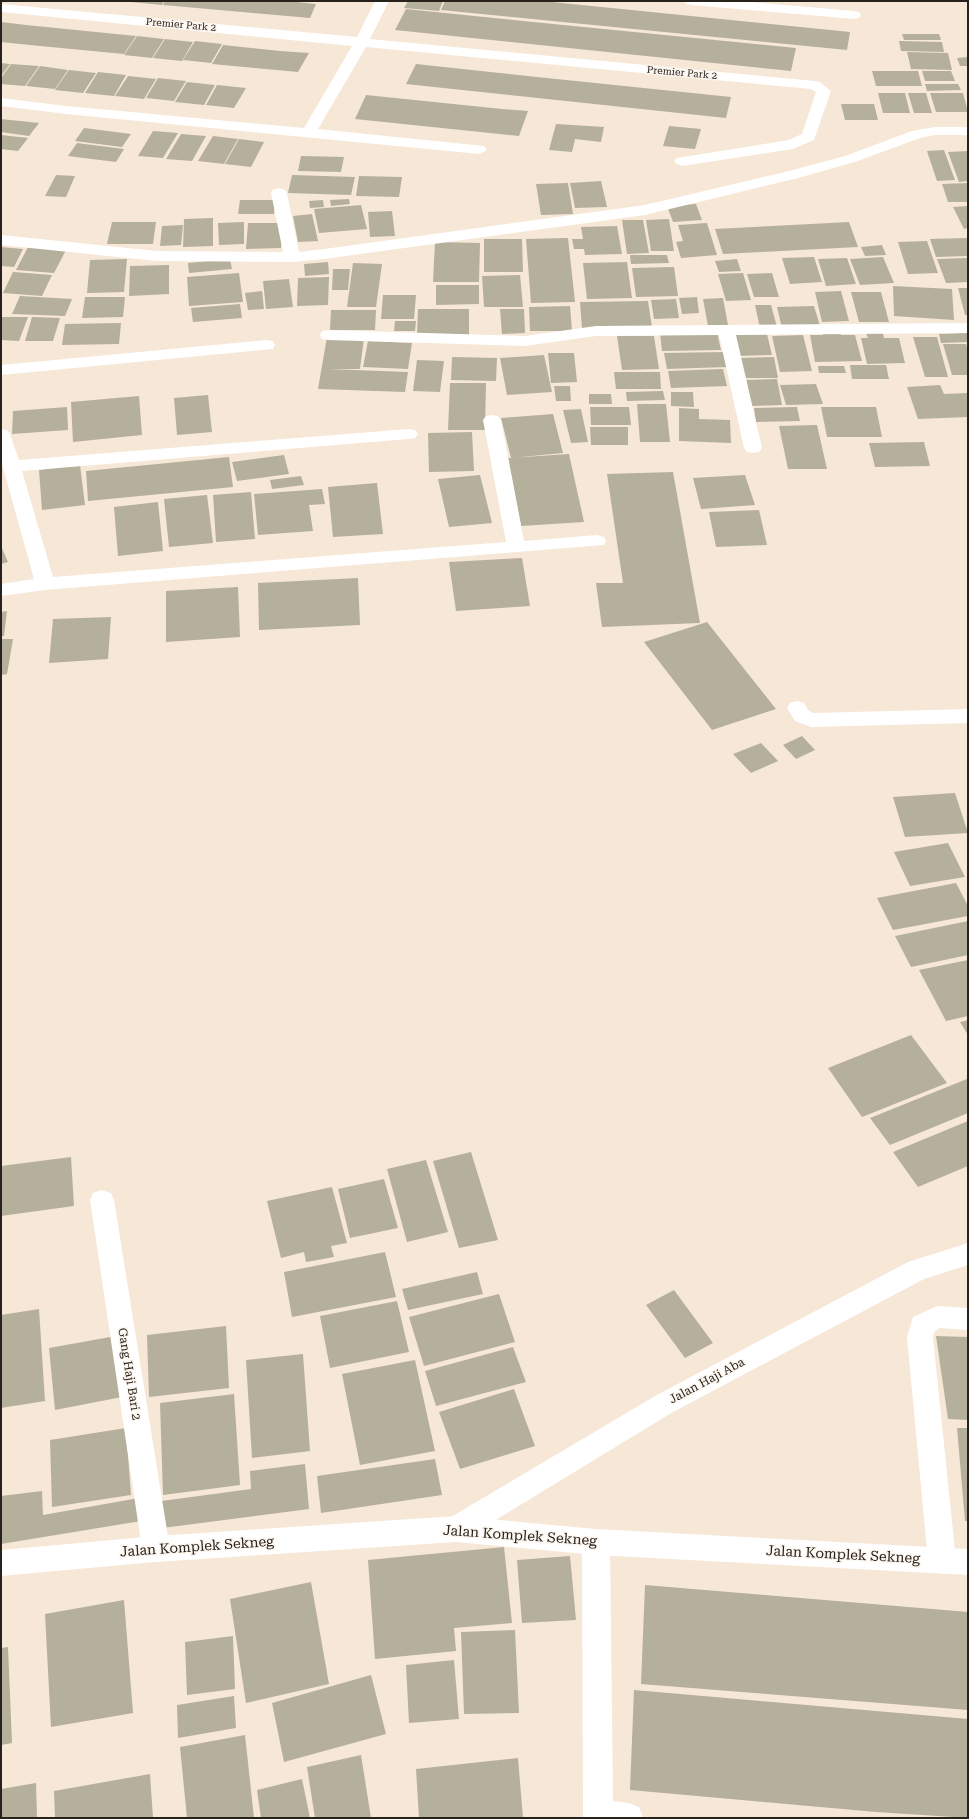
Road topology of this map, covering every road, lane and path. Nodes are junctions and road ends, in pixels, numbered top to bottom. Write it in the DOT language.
graph roads {
  1 [pos="382,1"];
  2 [pos="692,1"];
  3 [pos="1,8"];
  4 [pos="854,15"];
  5 [pos="361,43"];
  6 [pos="1,102"];
  7 [pos="968,130"];
  8 [pos="309,132"];
  9 [pos="479,148"];
  10 [pos="682,161"];
  11 [pos="279,193"];
  12 [pos="1,240"];
  13 [pos="292,257"];
  14 [pos="968,328"];
  15 [pos="726,329"];
  16 [pos="328,335"];
  17 [pos="267,345"];
  18 [pos="1,370"];
  19 [pos="492,420"];
  20 [pos="1,434"];
  21 [pos="410,434"];
  22 [pos="753,448"];
  23 [pos="12,466"];
  24 [pos="597,541"];
  25 [pos="516,547"];
  26 [pos="45,584"];
  27 [pos="1,590"];
  28 [pos="797,708"];
  29 [pos="968,716"];
  30 [pos="102,1200"];
  31 [pos="968,1254"];
  32 [pos="968,1319"];
  33 [pos="456,1528"];
  34 [pos="596,1542"];
  35 [pos="156,1549"];
  36 [pos="955,1561"];
  37 [pos="1,1563"];
  38 [pos="598,1816"];
  39 [pos="628,1818"];
  1 -- 5 [label="street"];
  2 -- 4 [label="street"];
  3 -- 5 [label="street, Premier Park 2"];
  5 -- 8 [label="street"];
  5 -- 10 [label="street, Premier Park 2"];
  6 -- 8 [label="street"];
  7 -- 13 [label="street"];
  8 -- 9 [label="street"];
  11 -- 13 [label="street"];
  12 -- 13 [label="street"];
  14 -- 15 [label="street"];
  15 -- 16 [label="street"];
  15 -- 22 [label="street"];
  17 -- 18 [label="street"];
  19 -- 25 [label="street"];
  20 -- 23 [label="street"];
  21 -- 23 [label="street"];
  23 -- 26 [label="street"];
  24 -- 25 [label="street"];
  25 -- 26 [label="street"];
  26 -- 27 [label="street"];
  28 -- 29 [label="street"];
  30 -- 35 [label="street, Gang Haji Bari 2"];
  31 -- 33 [label="street, Jalan Haji Aba"];
  32 -- 36 [label="street"];
  33 -- 34 [label="street, Jalan Komplek Sekneg"];
  33 -- 35 [label="street, Jalan Komplek Sekneg"];
  34 -- 36 [label="street, Jalan Komplek Sekneg"];
  34 -- 38 [label="street"];
  35 -- 37 [label="street, Jalan Komplek Sekneg"];
  38 -- 39 [label="street"];
}
